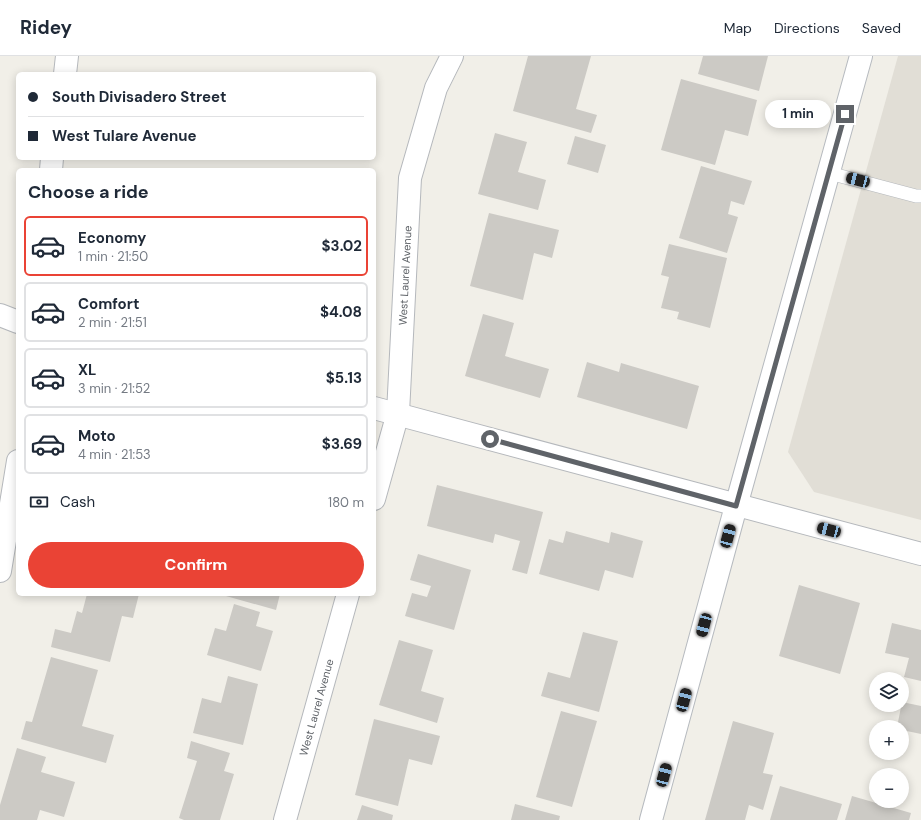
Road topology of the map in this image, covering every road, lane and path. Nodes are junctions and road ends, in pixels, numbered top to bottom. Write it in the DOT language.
graph roads {
  1 [pos="67,56"];
  2 [pos="452,56"];
  3 [pos="861,56"];
  4 [pos="65,72"];
  5 [pos="829,173"];
  6 [pos="921,196"];
  7 [pos="0,315"];
  8 [pos="0,320"];
  9 [pos="16,322"];
  10 [pos="16,323"];
  11 [pos="376,408"];
  12 [pos="398,414"];
  13 [pos="16,473"];
  14 [pos="376,492"];
  15 [pos="736,506"];
  16 [pos="921,554"];
  17 [pos="0,571"];
  18 [pos="347,596"];
  19 [pos="285,820"];
  20 [pos="652,820"];
  1 -- 4 [label="street"];
  2 -- 12 [label="street, West Laurel Avenue"];
  3 -- 5 [label="street"];
  5 -- 6 [label="lane"];
  5 -- 15 [label="street"];
  7 -- 9 [label="street"];
  8 -- 10 [label="street"];
  11 -- 12 [label="street"];
  12 -- 14 [label="street, West Laurel Avenue"];
  12 -- 15 [label="street"];
  13 -- 17 [label="street"];
  15 -- 16 [label="street"];
  15 -- 20 [label="street"];
  18 -- 19 [label="street, West Laurel Avenue"];
}
